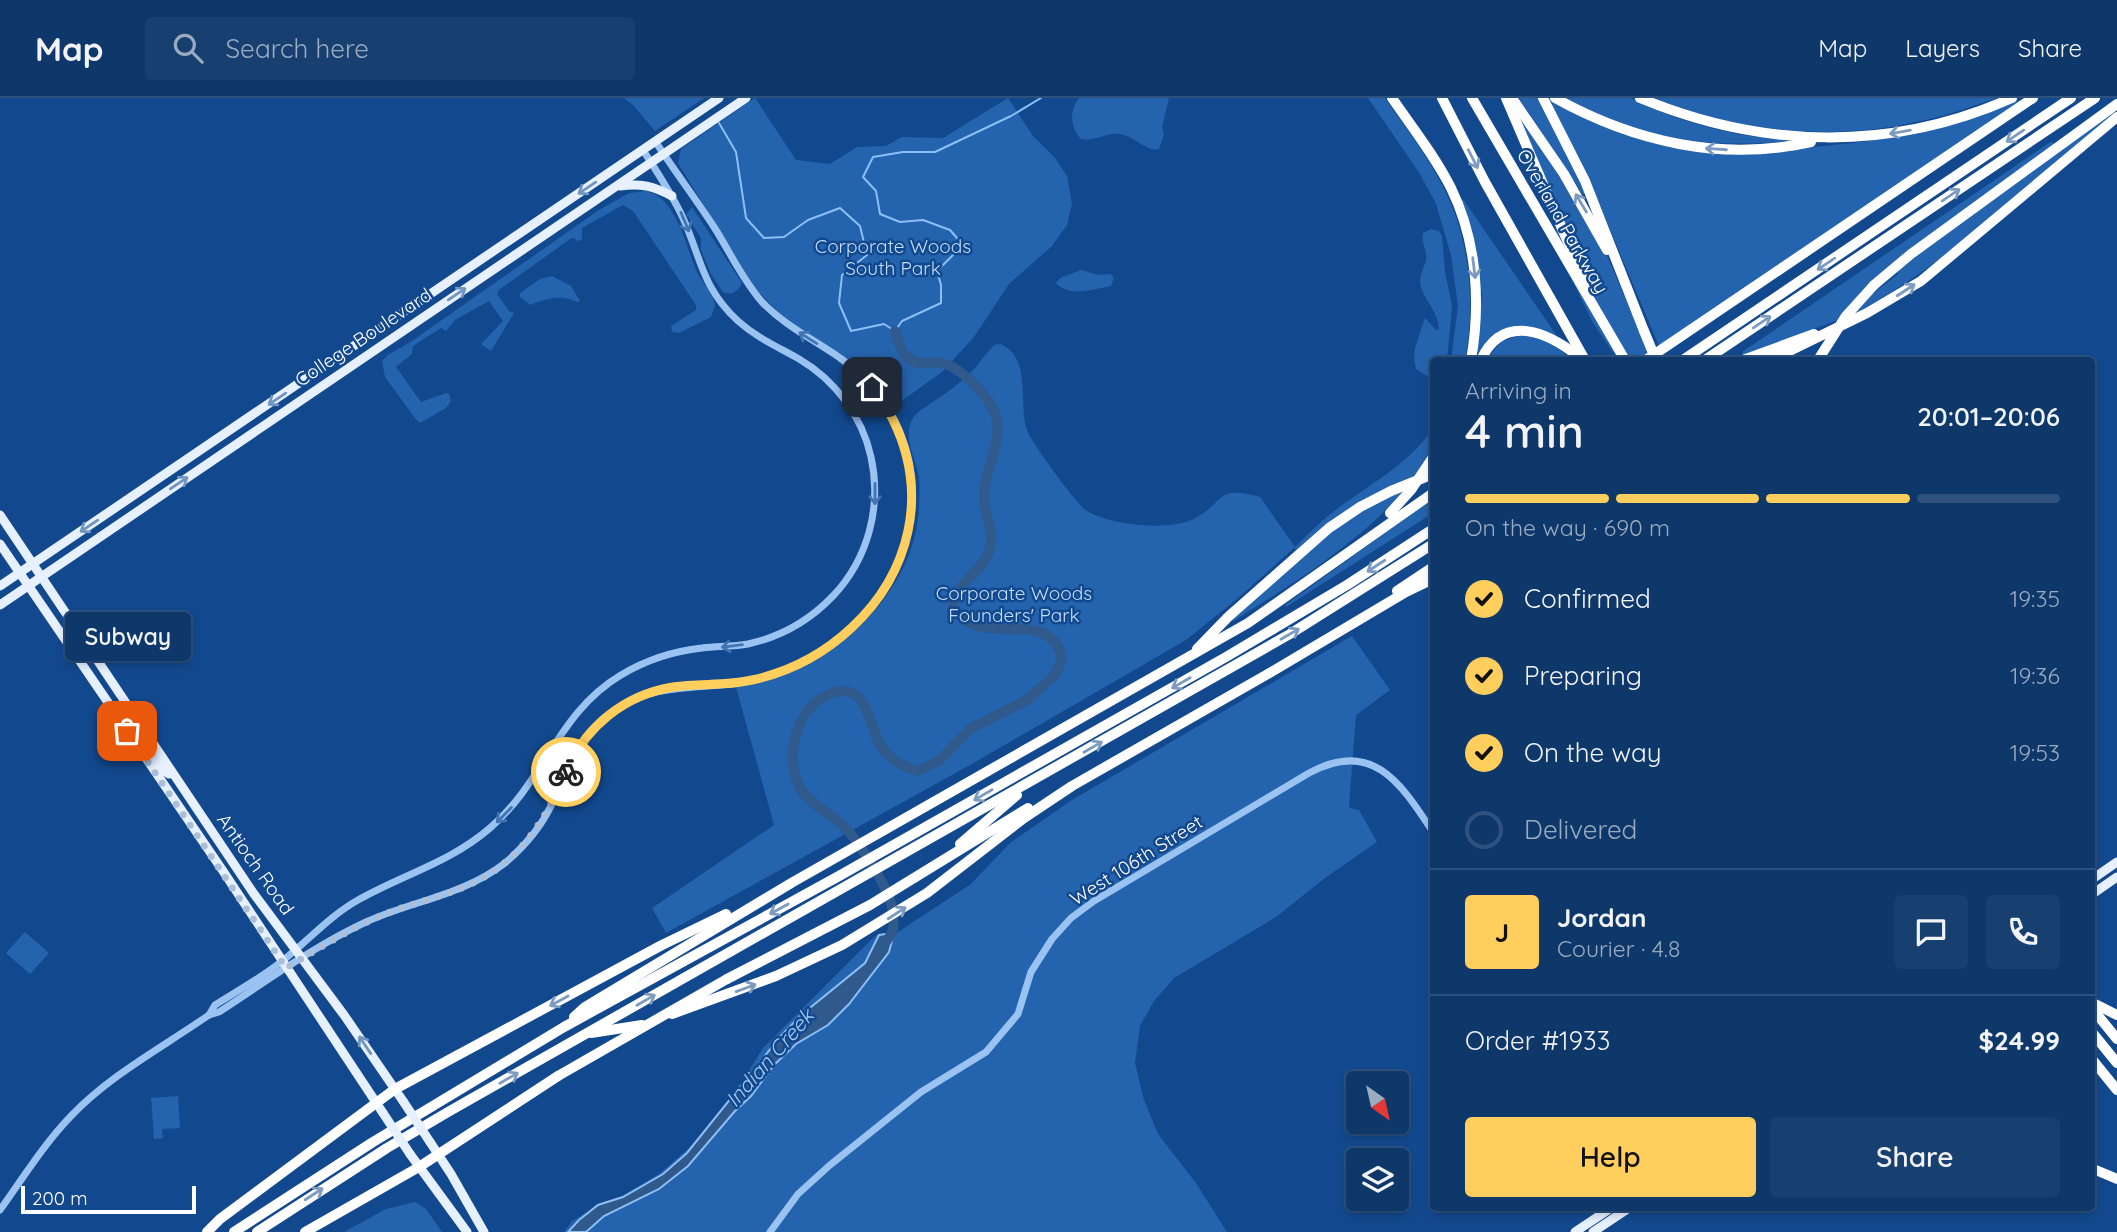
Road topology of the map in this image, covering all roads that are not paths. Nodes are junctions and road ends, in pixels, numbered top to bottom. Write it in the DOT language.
graph roads {
  1 [pos="719,98"];
  2 [pos="746,98"];
  3 [pos="1392,98"];
  4 [pos="1442,98"];
  5 [pos="1472,98"];
  6 [pos="1506,98"];
  7 [pos="1512,98"];
  8 [pos="1543,98"];
  9 [pos="1555,98"];
  10 [pos="1640,98"];
  11 [pos="2012,98"];
  12 [pos="2033,98"];
  13 [pos="2071,98"];
  14 [pos="2095,98"];
  15 [pos="2117,104"];
  16 [pos="2117,117"];
  17 [pos="1825,138"];
  18 [pos="655,141"];
  19 [pos="643,150"];
  20 [pos="664,154"];
  21 [pos="651,163"];
  22 [pos="614,187"];
  23 [pos="672,197"];
  24 [pos="1634,307"];
  25 [pos="1846,323"];
  26 [pos="1604,327"];
  27 [pos="1471,357"];
  28 [pos="1483,357"];
  29 [pos="1580,357"];
  30 [pos="1582,357"];
  31 [pos="1623,357"];
  32 [pos="1650,357"];
  33 [pos="1655,357"];
  34 [pos="1686,357"];
  35 [pos="1709,357"];
  36 [pos="1751,357"];
  37 [pos="1777,357"];
  38 [pos="1820,357"];
  39 [pos="1430,462"];
  40 [pos="1430,475"];
  41 [pos="1430,495"];
  42 [pos="0,515"];
  43 [pos="1391,517"];
  44 [pos="1430,531"];
  45 [pos="0,544"];
  46 [pos="1430,546"];
  47 [pos="33,564"];
  48 [pos="1430,569"];
  49 [pos="19,573"];
  50 [pos="41,577"];
  51 [pos="1430,581"];
  52 [pos="0,586"];
  53 [pos="28,586"];
  54 [pos="0,605"];
  55 [pos="1367,615"];
  56 [pos="1188,658"];
  57 [pos="127,731"];
  58 [pos="156,749"];
  59 [pos="145,756"];
  60 [pos="174,776"];
  61 [pos="1034,780"];
  62 [pos="1072,786"];
  63 [pos="1430,828"];
  64 [pos="2117,862"];
  65 [pos="929,868"];
  66 [pos="2095,877"];
  67 [pos="2117,877"];
  68 [pos="793,882"];
  69 [pos="2095,892"];
  70 [pos="295,949"];
  71 [pos="302,958"];
  72 [pos="284,965"];
  73 [pos="2095,1004"];
  74 [pos="2095,1012"];
  75 [pos="2117,1015"];
  76 [pos="564,1027"];
  77 [pos="587,1033"];
  78 [pos="2095,1036"];
  79 [pos="2117,1039"];
  80 [pos="2095,1063"];
  81 [pos="2117,1063"];
  82 [pos="395,1089"];
  83 [pos="2117,1090"];
  84 [pos="376,1102"];
  85 [pos="438,1155"];
  86 [pos="419,1167"];
  87 [pos="2095,1170"];
  88 [pos="2117,1179"];
  89 [pos="0,1210"];
  90 [pos="1606,1211"];
  91 [pos="1624,1211"];
  92 [pos="207,1232"];
  93 [pos="234,1232"];
  94 [pos="257,1232"];
  95 [pos="304,1232"];
  96 [pos="467,1232"];
  97 [pos="484,1232"];
  98 [pos="770,1232"];
  99 [pos="1575,1232"];
  100 [pos="1593,1232"];
  1 -- 18 [label="main road, College Boulevard"];
  2 -- 20 [label="main road, College Boulevard"];
  3 -- 27 [label="highway, one-way"];
  4 -- 30 [label="highway, one-way"];
  5 -- 26 [label="highway, Overland Parkway"];
  6 -- 26 [label="highway"];
  24 -- 7 [label="highway, one-way"];
  8 -- 24 [label="highway"];
  17 -- 9 [label="highway, one-way"];
  10 -- 17 [label="highway"];
  11 -- 17 [label="highway, one-way"];
  12 -- 32 [label="highway"];
  13 -- 34 [label="highway, one-way"];
  35 -- 14 [label="highway, one-way"];
  15 -- 38 [label="highway, bridge"];
  25 -- 16 [label="highway, one-way"];
  18 -- 19 [label="main road, College Boulevard"];
  18 -- 20 [label="street"];
  19 -- 21 [label="street"];
  19 -- 47 [label="main road, College Boulevard, one-way"];
  20 -- 21 [label="main road, College Boulevard"];
  71 -- 20 [label="street, one-way"];
  21 -- 22 [label="main road, College Boulevard"];
  21 -- 23 [label="street"];
  22 -- 23 [label="main road"];
  50 -- 22 [label="main road, College Boulevard, one-way"];
  23 -- 70 [label="street, one-way"];
  24 -- 33 [label="highway, bridge"];
  25 -- 36 [label="highway"];
  25 -- 37 [label="highway"];
  26 -- 31 [label="highway, Overland Parkway"];
  28 -- 29 [label="highway"];
  39 -- 43 [label="highway, bridge"];
  40 -- 56 [label="highway"];
  41 -- 43 [label="highway"];
  42 -- 47 [label="main road, Antioch Road"];
  43 -- 56 [label="highway"];
  44 -- 76 [label="highway, one-way"];
  45 -- 49 [label="main road, Antioch Road"];
  61 -- 46 [label="highway, one-way"];
  47 -- 49 [label="main road, College Boulevard"];
  47 -- 50 [label="main road, Antioch Road"];
  48 -- 55 [label="highway"];
  49 -- 52 [label="main road, College Boulevard"];
  49 -- 53 [label="main road, Antioch Road"];
  50 -- 53 [label="main road, College Boulevard"];
  50 -- 58 [label="main road, Antioch Road"];
  51 -- 55 [label="highway"];
  53 -- 54 [label="main road, College Boulevard"];
  53 -- 57 [label="main road, Antioch Road"];
  55 -- 62 [label="highway"];
  56 -- 68 [label="highway"];
  57 -- 58 [label="main road"];
  57 -- 59 [label="main road, Antioch Road"];
  58 -- 60 [label="main road, Antioch Road"];
  59 -- 60 [label="main road"];
  59 -- 72 [label="main road, Antioch Road"];
  60 -- 70 [label="main road, Antioch Road"];
  61 -- 65 [label="highway"];
  77 -- 61 [label="highway, one-way"];
  62 -- 65 [label="highway"];
  77 -- 62 [label="highway, one-way"];
  63 -- 98 [label="street, West 106th Street"];
  64 -- 66 [label="main road"];
  65 -- 85 [label="highway, bridge"];
  67 -- 69 [label="main road"];
  68 -- 76 [label="highway"];
  68 -- 82 [label="highway, one-way"];
  70 -- 71 [label="main road, Antioch Road"];
  70 -- 72 [label="street"];
  71 -- 72 [label="street"];
  82 -- 71 [label="main road, Antioch Road, one-way"];
  72 -- 84 [label="main road, Antioch Road"];
  72 -- 89 [label="street"];
  73 -- 75 [label="highway"];
  74 -- 79 [label="highway"];
  76 -- 93 [label="highway"];
  94 -- 77 [label="highway, one-way"];
  78 -- 81 [label="highway"];
  80 -- 83 [label="highway"];
  82 -- 84 [label="highway"];
  82 -- 85 [label="main road, Antioch Road, bridge"];
  84 -- 86 [label="main road, Antioch Road, bridge"];
  84 -- 92 [label="highway"];
  85 -- 86 [label="highway"];
  85 -- 97 [label="main road, Antioch Road"];
  86 -- 95 [label="highway"];
  86 -- 96 [label="main road, Antioch Road"];
  87 -- 88 [label="highway"];
  90 -- 99 [label="main road"];
  91 -- 100 [label="main road"];
}
